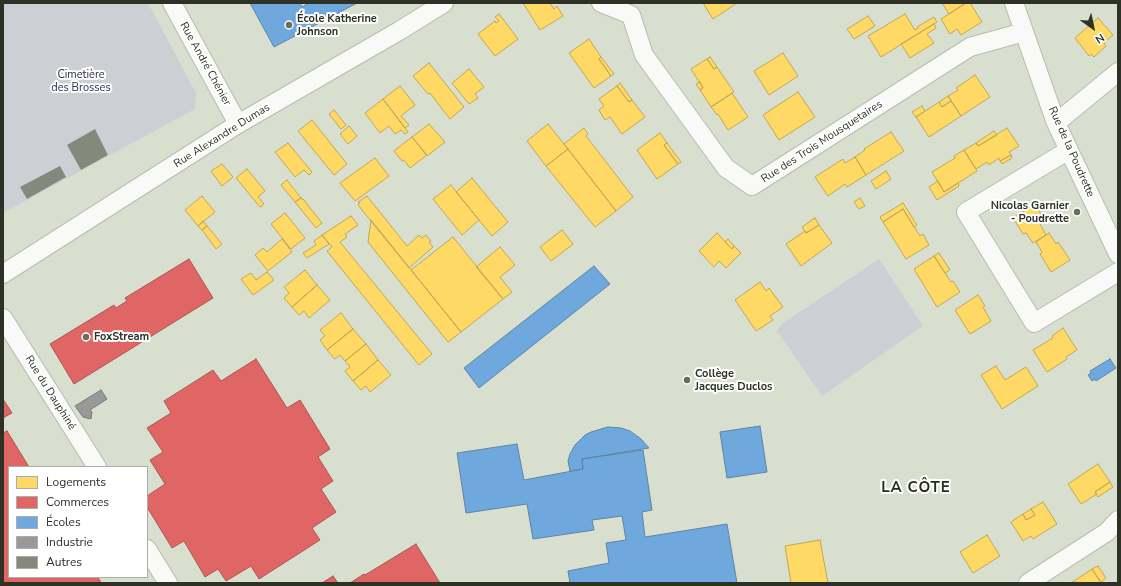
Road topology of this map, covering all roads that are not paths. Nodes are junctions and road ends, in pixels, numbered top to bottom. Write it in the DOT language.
graph roads {
  1 [pos="172,3"];
  2 [pos="444,3"];
  3 [pos="601,3"];
  4 [pos="1014,3"];
  5 [pos="636,9"];
  6 [pos="1024,32"];
  7 [pos="1118,72"];
  8 [pos="1056,123"];
  9 [pos="238,124"];
  10 [pos="1069,150"];
  11 [pos="1118,254"];
  12 [pos="1118,272"];
  13 [pos="3,274"];
  14 [pos="3,318"];
  15 [pos="96,466"];
  16 [pos="1118,520"];
  17 [pos="148,551"];
  18 [pos="168,583"];
  19 [pos="1028,583"];
  1 -- 9 [label="street, Rue André Chénier"];
  2 -- 9 [label="street, Rue Alexandre Dumas"];
  3 -- 5 [label="street, Rue des Trois Mousquetaires"];
  4 -- 6 [label="street, Rue de la Poudrette"];
  5 -- 6 [label="street, Rue des Trois Mousquetaires"];
  6 -- 8 [label="street, Rue de la Poudrette"];
  7 -- 8 [label="street"];
  8 -- 10 [label="street, Rue de la Poudrette"];
  9 -- 13 [label="street, Rue Alexandre Dumas"];
  10 -- 11 [label="street, Rue de la Poudrette"];
  10 -- 12 [label="street"];
  14 -- 15 [label="street, Rue du Dauphiné"];
  16 -- 19 [label="street"];
  17 -- 18 [label="street"];
}
